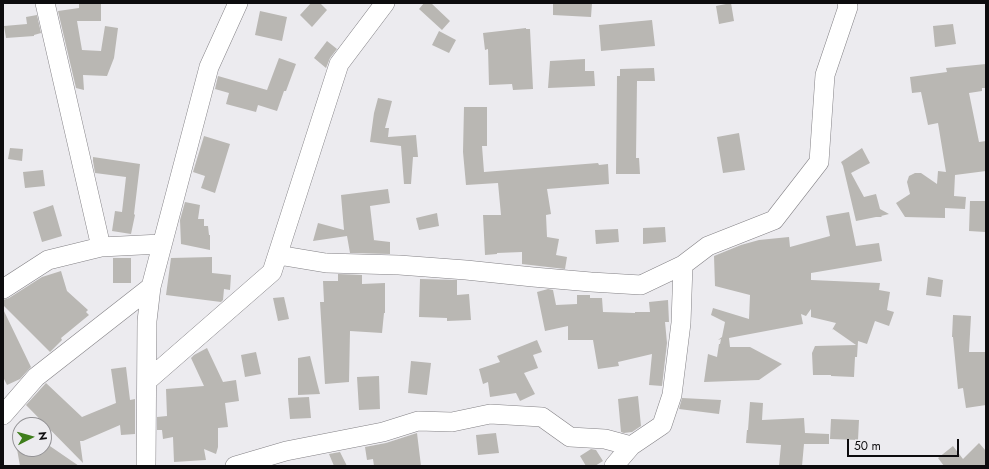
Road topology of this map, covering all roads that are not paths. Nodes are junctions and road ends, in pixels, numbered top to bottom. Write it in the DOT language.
graph roads {
  1 [pos="45,3"];
  2 [pos="238,3"];
  3 [pos="385,3"];
  4 [pos="847,3"];
  5 [pos="161,244"];
  6 [pos="101,247"];
  7 [pos="278,255"];
  8 [pos="683,265"];
  9 [pos="151,287"];
  10 [pos="3,289"];
  11 [pos="146,381"];
  12 [pos="3,415"];
  13 [pos="631,446"];
  14 [pos="146,466"];
  15 [pos="235,466"];
  16 [pos="614,466"];
  1 -- 6 [label="street"];
  2 -- 5 [label="street"];
  3 -- 7 [label="street"];
  4 -- 8 [label="street"];
  5 -- 6 [label="street"];
  5 -- 9 [label="street"];
  6 -- 10 [label="street"];
  7 -- 8 [label="street"];
  7 -- 11 [label="street"];
  8 -- 13 [label="street"];
  9 -- 11 [label="street"];
  9 -- 12 [label="street"];
  11 -- 14 [label="street"];
  13 -- 15 [label="street"];
  13 -- 16 [label="street"];
}
